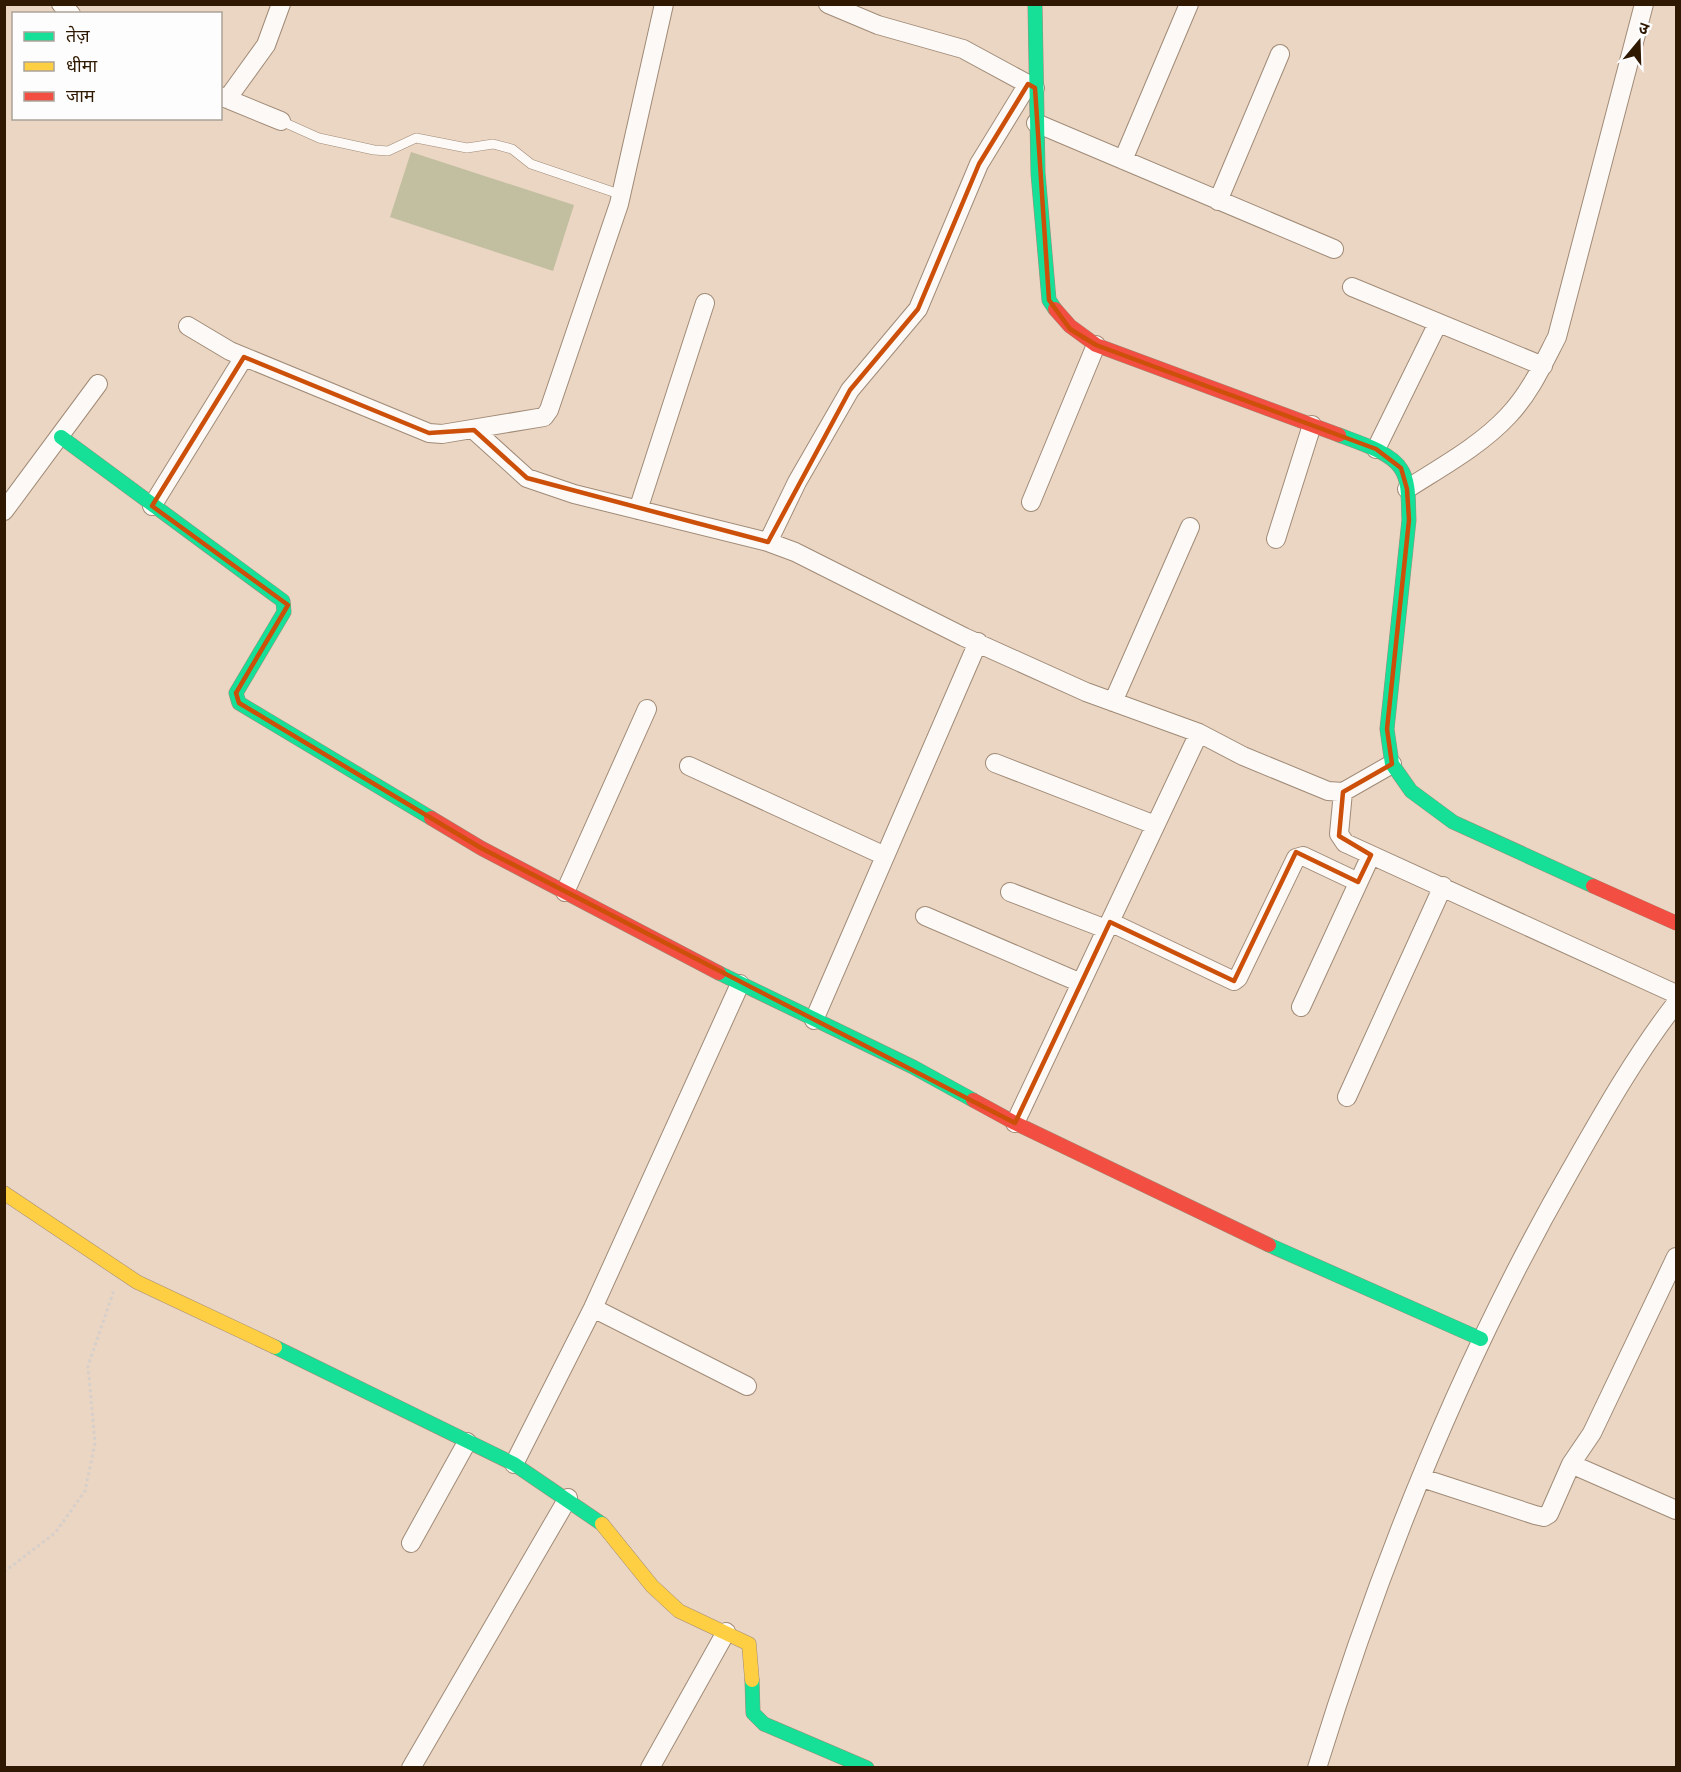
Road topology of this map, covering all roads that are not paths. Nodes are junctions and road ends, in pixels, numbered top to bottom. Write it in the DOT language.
graph roads {
  1 [pos="281,4"];
  2 [pos="664,4"];
  3 [pos="828,4"];
  4 [pos="1035,4"];
  5 [pos="1189,4"];
  6 [pos="1644,4"];
  7 [pos="1280,54"];
  8 [pos="1031,86"];
  9 [pos="224,97"];
  10 [pos="281,121"];
  11 [pos="1036,123"];
  12 [pos="1123,160"];
  13 [pos="622,195"];
  14 [pos="1218,201"];
  15 [pos="1334,249"];
  16 [pos="1352,287"];
  17 [pos="705,303"];
  18 [pos="1438,323"];
  19 [pos="188,326"];
  20 [pos="1096,345"];
  21 [pos="244,357"];
  22 [pos="1543,366"];
  23 [pos="98,384"];
  24 [pos="1312,424"];
  25 [pos="474,430"];
  26 [pos="61,437"];
  27 [pos="1376,448"];
  28 [pos="1407,489"];
  29 [pos="1031,502"];
  30 [pos="152,506"];
  31 [pos="638,510"];
  32 [pos="4,512"];
  33 [pos="1190,527"];
  34 [pos="1276,539"];
  35 [pos="768,542"];
  36 [pos="978,642"];
  37 [pos="1113,702"];
  38 [pos="648,710"];
  39 [pos="1199,733"];
  40 [pos="995,764"];
  41 [pos="1392,764"];
  42 [pos="689,766"];
  43 [pos="1343,792"];
  44 [pos="1155,825"];
  45 [pos="1371,855"];
  46 [pos="885,856"];
  47 [pos="1358,882"];
  48 [pos="1443,886"];
  49 [pos="565,892"];
  50 [pos="1010,892"];
  51 [pos="925,916"];
  52 [pos="1677,923"];
  53 [pos="1108,926"];
  54 [pos="1081,983"];
  55 [pos="740,984"];
  56 [pos="1677,994"];
  57 [pos="1677,1003"];
  58 [pos="1301,1007"];
  59 [pos="814,1020"];
  60 [pos="1347,1097"];
  61 [pos="1015,1123"];
  62 [pos="4,1192"];
  63 [pos="1677,1257"];
  64 [pos="592,1308"];
  65 [pos="1481,1339"];
  66 [pos="747,1386"];
  67 [pos="467,1442"];
  68 [pos="514,1464"];
  69 [pos="1571,1464"];
  70 [pos="1422,1478"];
  71 [pos="568,1498"];
  72 [pos="1677,1510"];
  73 [pos="411,1543"];
  74 [pos="726,1632"];
  75 [pos="411,1767"];
  76 [pos="650,1767"];
  77 [pos="867,1767"];
  78 [pos="1317,1767"];
  1 -- 9 [label="street"];
  2 -- 13 [label="street"];
  3 -- 8 [label="street"];
  4 -- 8 [label="street"];
  5 -- 12 [label="street"];
  6 -- 22 [label="street"];
  7 -- 14 [label="street"];
  8 -- 11 [label="street"];
  8 -- 35 [label="street"];
  9 -- 10 [label="street"];
  10 -- 13 [label="lane"];
  11 -- 12 [label="street"];
  11 -- 20 [label="street"];
  12 -- 14 [label="street"];
  13 -- 25 [label="street"];
  14 -- 15 [label="street"];
  16 -- 18 [label="street"];
  17 -- 31 [label="street"];
  18 -- 22 [label="street"];
  18 -- 27 [label="street"];
  19 -- 21 [label="street"];
  20 -- 24 [label="street"];
  20 -- 29 [label="street"];
  21 -- 25 [label="street"];
  21 -- 30 [label="street"];
  22 -- 28 [label="street"];
  23 -- 26 [label="street"];
  24 -- 27 [label="street"];
  24 -- 34 [label="street"];
  25 -- 31 [label="street"];
  26 -- 30 [label="street"];
  26 -- 32 [label="street"];
  27 -- 28 [label="street"];
  28 -- 41 [label="street"];
  30 -- 49 [label="street"];
  31 -- 35 [label="street"];
  33 -- 37 [label="street"];
  35 -- 36 [label="street"];
  36 -- 37 [label="street"];
  36 -- 46 [label="street"];
  37 -- 39 [label="street"];
  38 -- 49 [label="street"];
  39 -- 43 [label="street"];
  39 -- 44 [label="street"];
  40 -- 44 [label="street"];
  41 -- 43 [label="street"];
  41 -- 52 [label="street"];
  42 -- 46 [label="street"];
  43 -- 45 [label="street"];
  44 -- 53 [label="street"];
  45 -- 47 [label="street"];
  45 -- 48 [label="street"];
  46 -- 59 [label="street"];
  47 -- 53 [label="street"];
  47 -- 58 [label="street"];
  48 -- 56 [label="street"];
  48 -- 60 [label="street"];
  49 -- 55 [label="street"];
  50 -- 53 [label="street"];
  51 -- 54 [label="street"];
  53 -- 54 [label="street"];
  54 -- 61 [label="street"];
  55 -- 59 [label="street"];
  55 -- 64 [label="street"];
  57 -- 65 [label="street"];
  59 -- 61 [label="street"];
  61 -- 65 [label="street"];
  62 -- 67 [label="street"];
  63 -- 69 [label="street"];
  64 -- 66 [label="street"];
  64 -- 68 [label="street"];
  65 -- 70 [label="street"];
  67 -- 68 [label="street"];
  67 -- 73 [label="street"];
  68 -- 71 [label="street"];
  69 -- 70 [label="street"];
  69 -- 72 [label="street"];
  70 -- 78 [label="street"];
  71 -- 74 [label="street"];
  71 -- 75 [label="street"];
  74 -- 76 [label="street"];
  74 -- 77 [label="street"];
}
